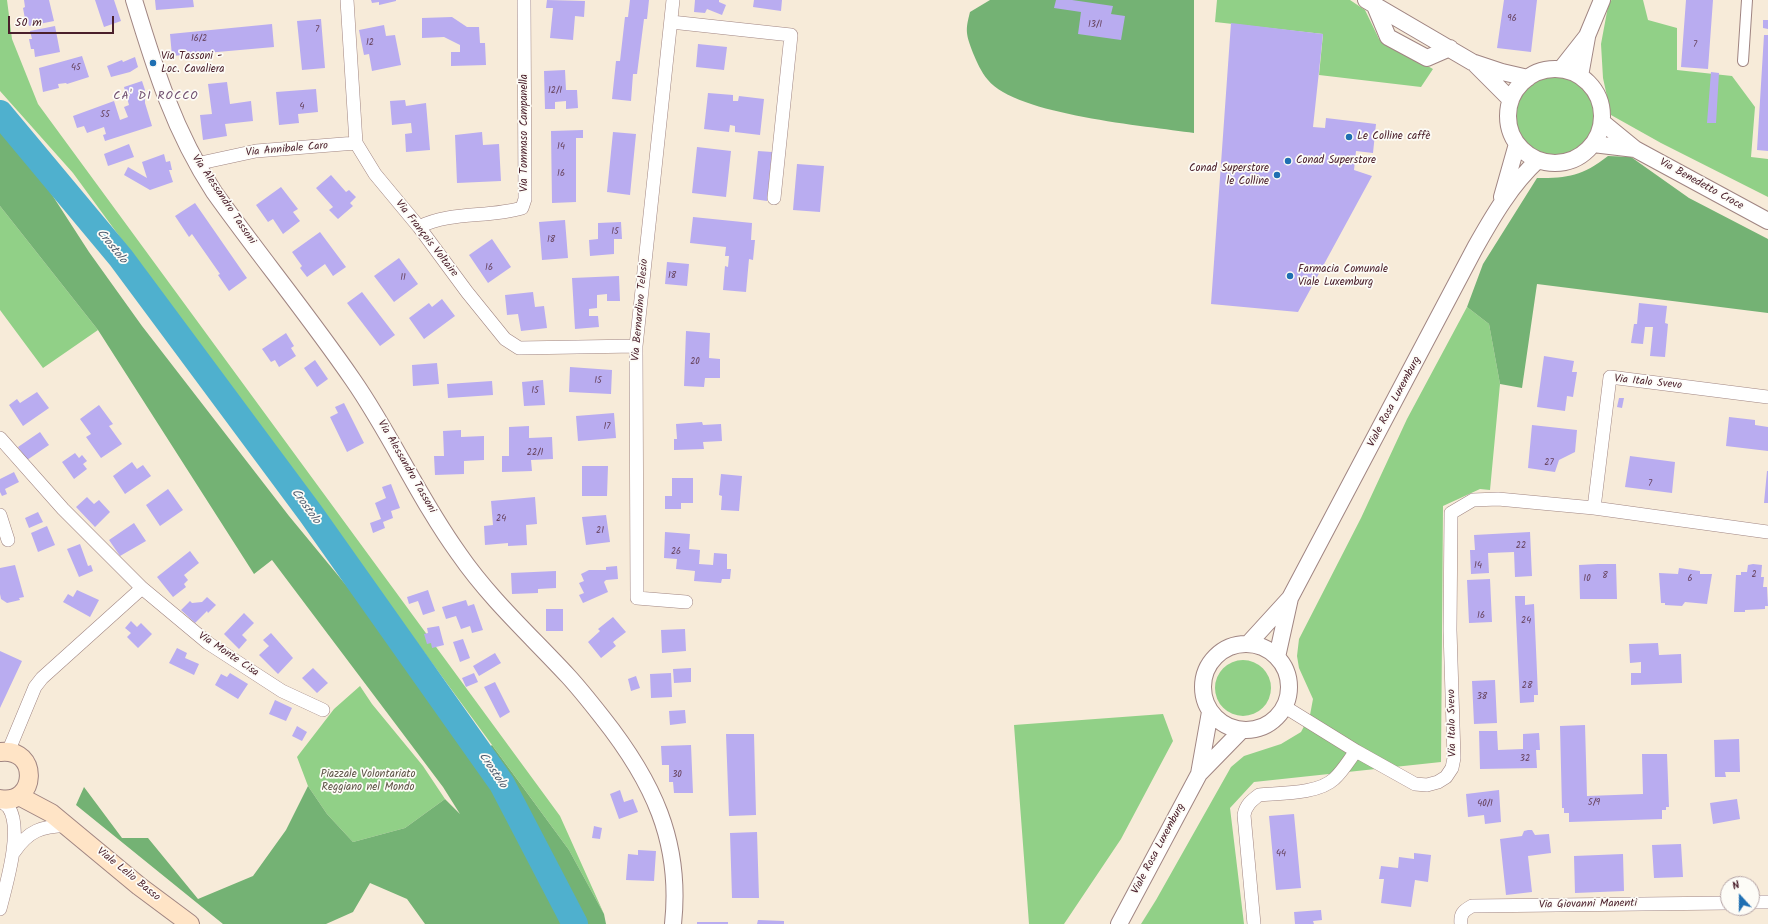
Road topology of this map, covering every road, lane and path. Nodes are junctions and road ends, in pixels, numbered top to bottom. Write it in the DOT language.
graph roads {
  1 [pos="134,0"];
  2 [pos="347,0"];
  3 [pos="524,0"];
  4 [pos="673,0"];
  5 [pos="1602,0"];
  6 [pos="1747,0"];
  7 [pos="1371,3"];
  8 [pos="671,22"];
  9 [pos="1587,36"];
  10 [pos="1743,61"];
  11 [pos="1472,62"];
  12 [pos="1561,69"];
  13 [pos="1580,76"];
  14 [pos="1528,78"];
  15 [pos="1511,100"];
  16 [pos="1602,122"];
  17 [pos="356,143"];
  18 [pos="1517,144"];
  19 [pos="1593,144"];
  20 [pos="1635,149"];
  21 [pos="1538,160"];
  22 [pos="196,164"];
  23 [pos="774,198"];
  24 [pos="1500,204"];
  25 [pos="1768,222"];
  26 [pos="419,227"];
  27 [pos="636,346"];
  28 [pos="1768,398"];
  29 [pos="0,438"];
  30 [pos="1594,508"];
  31 [pos="0,515"];
  32 [pos="1768,532"];
  33 [pos="8,540"];
  34 [pos="142,588"];
  35 [pos="1290,598"];
  36 [pos="686,602"];
  37 [pos="1248,644"];
  38 [pos="1278,657"];
  39 [pos="1285,707"];
  40 [pos="323,710"];
  41 [pos="1210,712"];
  42 [pos="1241,731"];
  43 [pos="1356,751"];
  44 [pos="4,752"];
  45 [pos="1198,774"];
  46 [pos="29,776"];
  47 [pos="8,798"];
  48 [pos="51,813"];
  49 [pos="67,824"];
  50 [pos="17,848"];
  51 [pos="1720,903"];
  52 [pos="0,909"];
  53 [pos="190,924"];
  54 [pos="673,924"];
  55 [pos="1119,924"];
  56 [pos="1254,924"];
  57 [pos="1461,924"];
  1 -- 22 [label="street, Via Alessandro Tassoni"];
  2 -- 17 [label="street, Via François Voltaire"];
  3 -- 26 [label="street, Via Tommaso Campanella"];
  4 -- 8 [label="street, Via Bernardino Telesio"];
  5 -- 9 [label="street"];
  6 -- 10 [label="street"];
  7 -- 11 [label="street"];
  8 -- 23 [label="street"];
  8 -- 27 [label="street, Via Bernardino Telesio"];
  9 -- 12 [label="street"];
  9 -- 13 [label="street"];
  11 -- 14 [label="street"];
  11 -- 15 [label="street"];
  12 -- 13 [label="street"];
  12 -- 14 [label="street"];
  13 -- 16 [label="street"];
  14 -- 15 [label="street"];
  15 -- 18 [label="street"];
  16 -- 19 [label="street"];
  16 -- 20 [label="street, Via Benedetto Croce"];
  17 -- 22 [label="street, Via Annibale Caro"];
  17 -- 26 [label="street, Via François Voltaire"];
  18 -- 21 [label="street"];
  18 -- 24 [label="street, Viale Rosa Luxemburg"];
  19 -- 20 [label="street, Via Benedetto Croce"];
  19 -- 21 [label="street"];
  20 -- 25 [label="street, Via Benedetto Croce"];
  21 -- 24 [label="street, Viale Rosa Luxemburg"];
  22 -- 54 [label="street, Via Alessandro Tassoni"];
  24 -- 35 [label="street, Viale Rosa Luxemburg"];
  26 -- 27 [label="street, Via François Voltaire"];
  27 -- 36 [label="street, Via Bernardino Telesio"];
  28 -- 30 [label="street, Via Italo Svevo"];
  29 -- 34 [label="street, Via Monte Cisa"];
  30 -- 32 [label="street, Via Italo Svevo"];
  30 -- 43 [label="street, Via Italo Svevo"];
  31 -- 33 [label="street"];
  34 -- 40 [label="street, Via Monte Cisa"];
  34 -- 44 [label="street"];
  35 -- 37 [label="street, Viale Rosa Luxemburg"];
  35 -- 38 [label="street, Viale Rosa Luxemburg"];
  37 -- 38 [label="street"];
  37 -- 41 [label="street"];
  38 -- 39 [label="street"];
  39 -- 42 [label="street"];
  39 -- 43 [label="street"];
  41 -- 42 [label="street"];
  41 -- 45 [label="street, Viale Rosa Luxemburg"];
  42 -- 45 [label="street, Viale Rosa Luxemburg"];
  43 -- 56 [label="street"];
  44 -- 46 [label="main road"];
  45 -- 55 [label="street, Viale Rosa Luxemburg"];
  46 -- 47 [label="main road"];
  46 -- 48 [label="main road"];
  47 -- 48 [label="main road"];
  47 -- 50 [label="street"];
  48 -- 49 [label="main road, Viale Lelio Basso"];
  49 -- 50 [label="street"];
  49 -- 53 [label="main road, Viale Lelio Basso"];
  50 -- 52 [label="street"];
  51 -- 57 [label="street, Via Giovanni Manenti"];
}
